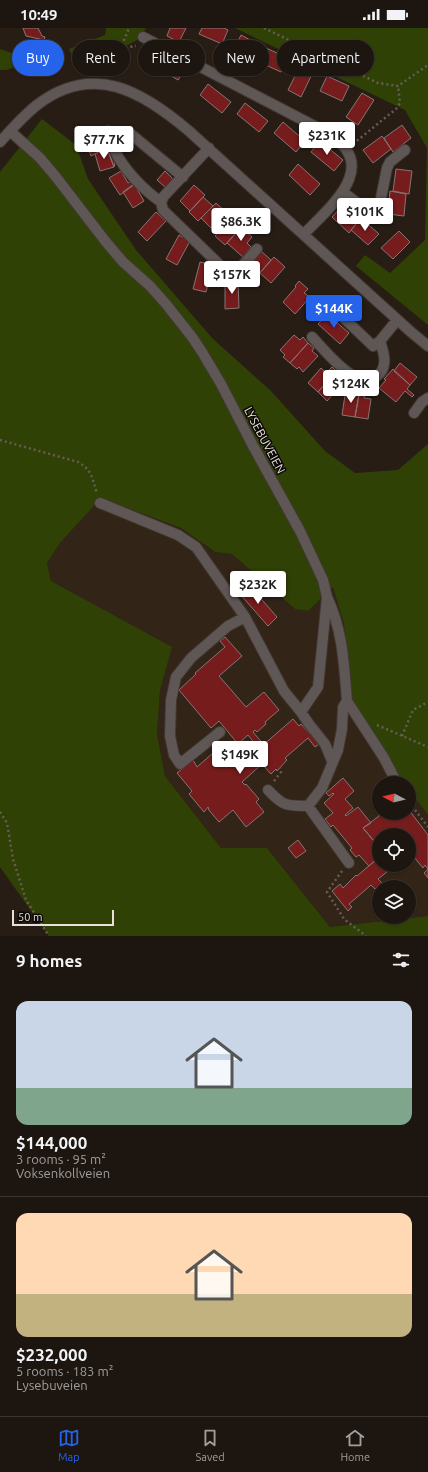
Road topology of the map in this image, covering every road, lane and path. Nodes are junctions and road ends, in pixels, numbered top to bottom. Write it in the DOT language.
graph roads {
  1 [pos="129,28"];
  2 [pos="264,28"];
  3 [pos="144,38"];
  4 [pos="124,40"];
  5 [pos="130,47"];
  6 [pos="428,65"];
  7 [pos="93,76"];
  8 [pos="88,84"];
  9 [pos="398,86"];
  10 [pos="10,131"];
  11 [pos="0,142"];
  12 [pos="209,148"];
  13 [pos="346,149"];
  14 [pos="406,150"];
  15 [pos="183,177"];
  16 [pos="343,192"];
  17 [pos="161,202"];
  18 [pos="304,234"];
  19 [pos="257,249"];
  20 [pos="326,301"];
  21 [pos="398,320"];
  22 [pos="312,337"];
  23 [pos="380,341"];
  24 [pos="428,346"];
  25 [pos="428,398"];
  26 [pos="414,413"];
  27 [pos="0,440"];
  28 [pos="100,503"];
  29 [pos="327,597"];
  30 [pos="245,617"];
  31 [pos="347,701"];
  32 [pos="428,702"];
  33 [pos="302,712"];
  34 [pos="376,725"];
  35 [pos="220,732"];
  36 [pos="402,736"];
  37 [pos="428,747"];
  38 [pos="332,761"];
  39 [pos="393,776"];
  40 [pos="268,790"];
  41 [pos="308,806"];
  42 [pos="416,811"];
  43 [pos="0,812"];
  44 [pos="428,827"];
  45 [pos="349,863"];
  46 [pos="49,936"];
  47 [pos="366,936"];
  1 -- 4 [label="path"];
  2 -- 9 [label="path"];
  3 -- 5 [label="path"];
  3 -- 13 [label="street"];
  6 -- 9 [label="path"];
  7 -- 8 [label="path"];
  8 -- 10 [label="street"];
  8 -- 12 [label="street"];
  9 -- 13 [label="path"];
  10 -- 11 [label="street"];
  10 -- 29 [label="street, LYSEBUVEIEN"];
  12 -- 15 [label="street"];
  12 -- 18 [label="street"];
  13 -- 16 [label="street"];
  14 -- 16 [label="street"];
  15 -- 17 [label="street"];
  15 -- 17 [label="street"];
  16 -- 18 [label="street"];
  17 -- 19 [label="street"];
  18 -- 21 [label="street"];
  20 -- 23 [label="street"];
  21 -- 23 [label="street"];
  21 -- 24 [label="street"];
  22 -- 23 [label="street"];
  25 -- 26 [label="street"];
  27 -- 28 [label="path"];
  28 -- 30 [label="street"];
  29 -- 31 [label="street"];
  29 -- 33 [label="street, LYSEBUVEIEN"];
  30 -- 33 [label="street"];
  30 -- 35 [label="street"];
  31 -- 38 [label="street"];
  31 -- 39 [label="street"];
  32 -- 36 [label="path"];
  33 -- 38 [label="street"];
  34 -- 36 [label="path"];
  36 -- 37 [label="path"];
  38 -- 41 [label="street"];
  40 -- 41 [label="street"];
  41 -- 45 [label="street"];
  42 -- 44 [label="path"];
  43 -- 46 [label="path"];
  45 -- 47 [label="path"];
}
